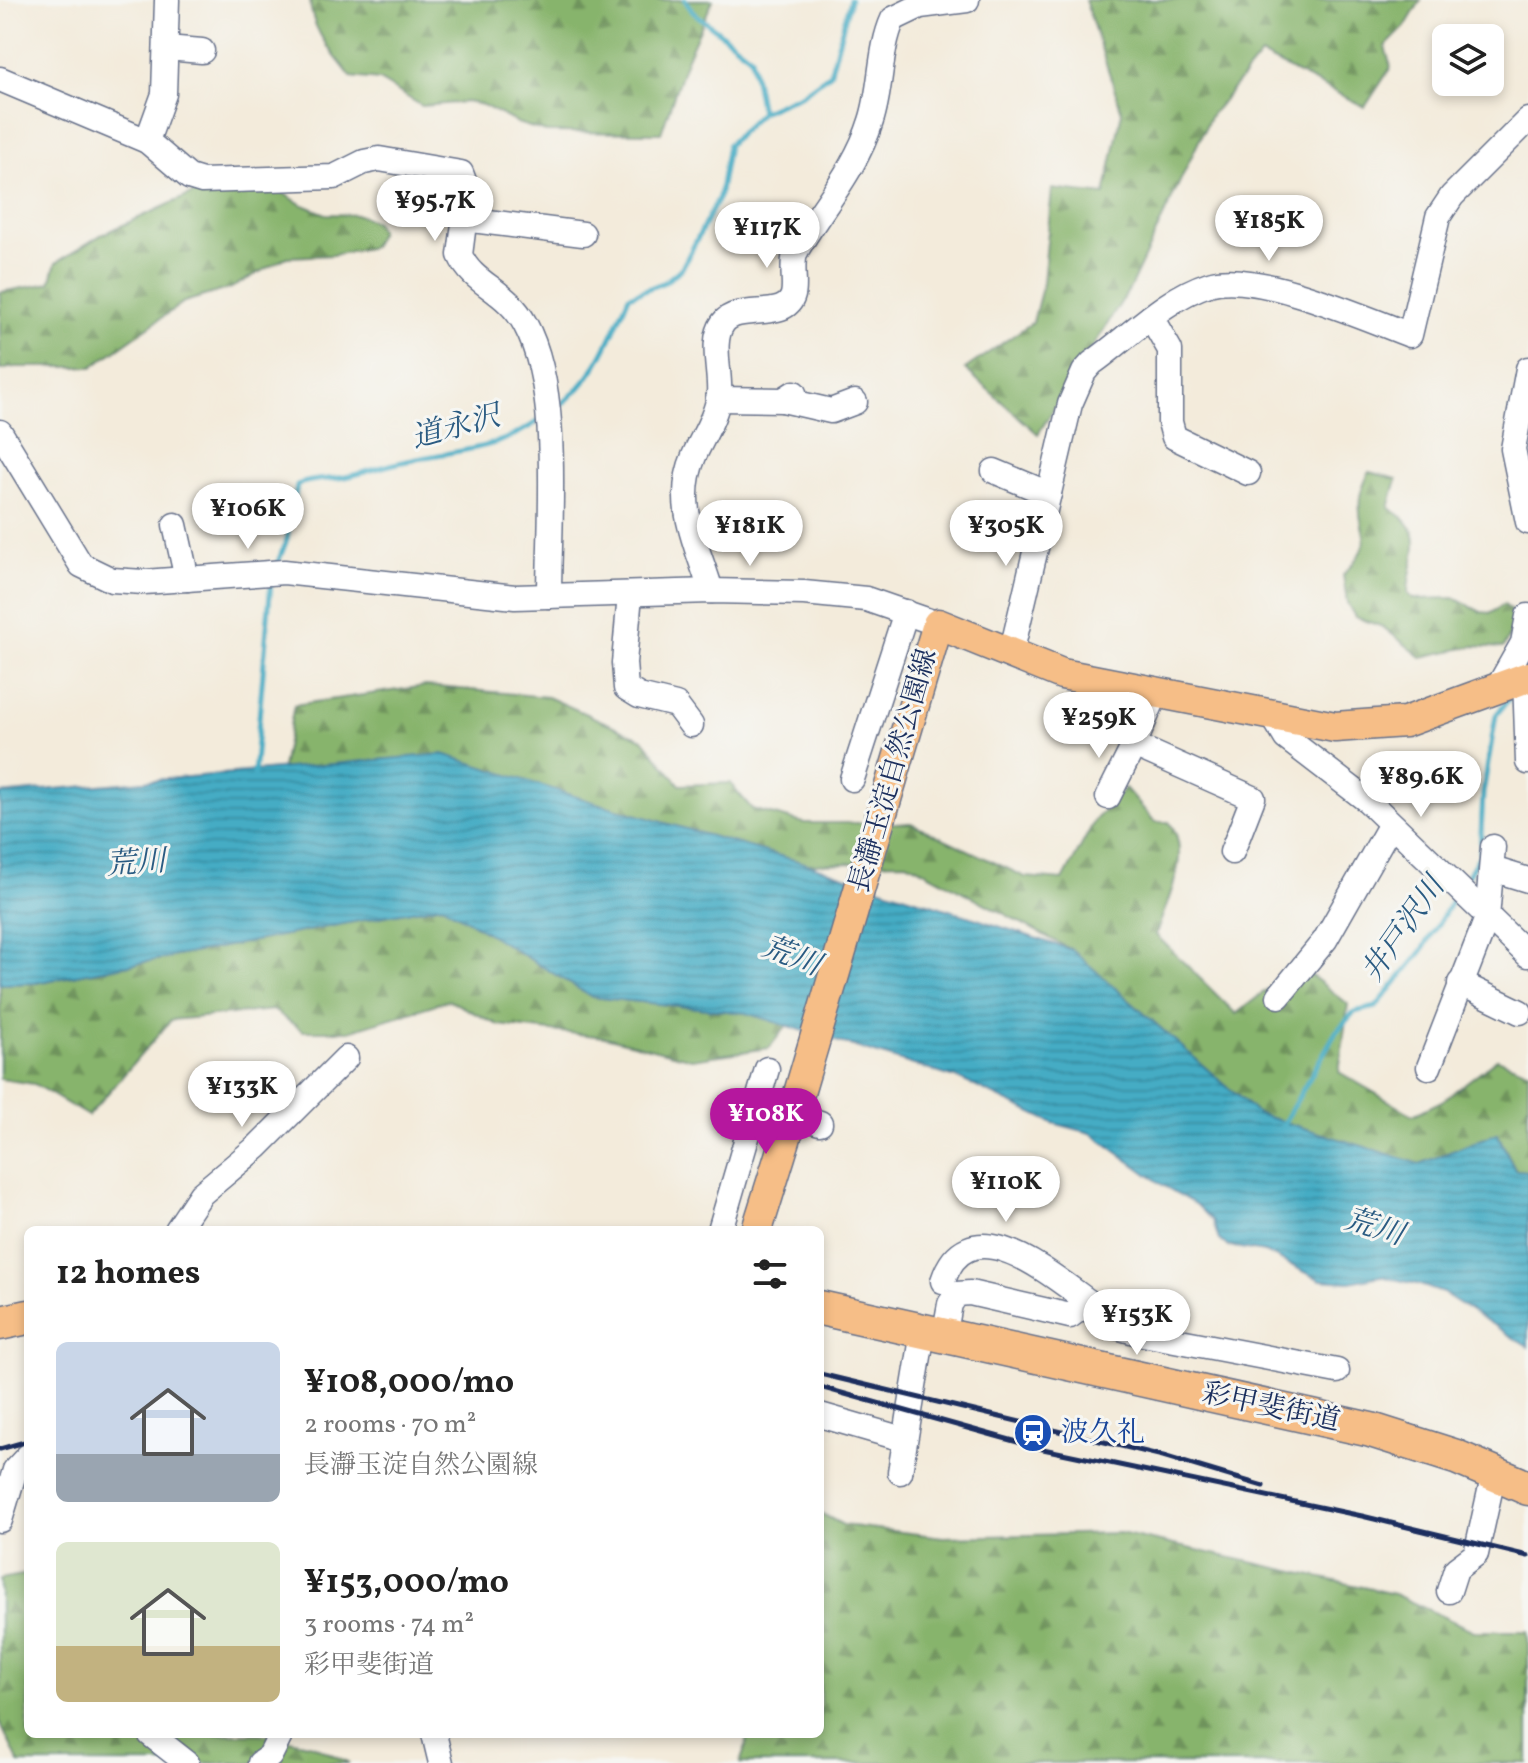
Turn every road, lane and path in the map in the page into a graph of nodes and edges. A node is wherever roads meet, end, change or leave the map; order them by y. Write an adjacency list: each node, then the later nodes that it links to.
1 (167, 0): 3 (street)
2 (955, 1): 12 (street)
3 (166, 48): 4 (street); 7 (street)
4 (202, 51)
5 (0, 79): 7 (street)
6 (1528, 120): 10 (street)
7 (147, 141): 8 (street)
8 (464, 219): 9 (street); 24 (street)
9 (583, 234)
10 (1151, 317): 17 (street); 18 (street)
11 (1528, 369): 19 (street)
12 (718, 399): 13 (street); 22 (street)
13 (855, 402)
14 (0, 432): 15 (street)
15 (10, 457): 21 (street)
16 (994, 471): 18 (street)
17 (1248, 473)
18 (1049, 494): 28 (street)
19 (1528, 522)
20 (175, 525): 21 (street)
21 (187, 579): 24 (street)
22 (711, 591): 23 (street); 25 (street)
23 (630, 594): 24 (street); 32 (street)
24 (549, 596)
25 (906, 612): 27 (street); 35 (street)
26 (1528, 616): 29 (street)
27 (938, 624): 28 (main road, 長瀞玉淀自然公園線); 52 (main road, 長瀞玉淀自然公園線, bridge)
28 (1011, 654): 30 (main road, 長瀞玉淀自然公園線)
29 (1517, 681): 31 (main road, 長瀞玉淀自然公園線); 34 (street)
30 (1156, 693): 31 (main road, 長瀞玉淀自然公園線); 33 (street)
31 (1274, 718): 37 (street)
32 (691, 725)
33 (1134, 745): 36 (street); 38 (street)
34 (1528, 762)
35 (852, 779)
36 (1108, 797)
37 (1391, 824): 40 (street); 43 (street)
38 (1232, 852)
39 (1528, 880): 40 (street)
40 (1487, 918): 41 (street); 42 (street)
41 (1528, 955)
42 (1460, 983): 44 (street); 46 (street)
43 (1279, 996)
44 (1520, 1012)
45 (346, 1058): 50 (street)
46 (1429, 1067)
47 (767, 1069): 48 (street)
48 (757, 1104): 49 (street); 51 (street)
49 (820, 1123)
50 (180, 1226)
51 (721, 1226)
52 (758, 1226)
53 (943, 1281): 54 (street)
54 (1089, 1302): 58 (street); 59 (street)
55 (824, 1309): 58 (highway, 彩甲斐街道)
56 (24, 1318): 57 (highway)
57 (0, 1323)
58 (934, 1335): 61 (street); 64 (highway, 彩甲斐街道)
59 (1337, 1371)
60 (824, 1416): 61 (street)
61 (903, 1439): 63 (street)
62 (24, 1460): 66 (street)
63 (900, 1472)
64 (1494, 1473): 65 (highway, 彩甲斐街道); 67 (street)
65 (1528, 1488)
66 (0, 1520)
67 (1449, 1591)
68 (155, 1738): 71 (street)
69 (279, 1738): 72 (street)
70 (435, 1738): 73 (street)
71 (187, 1763)
72 (260, 1763)
73 (441, 1763)

